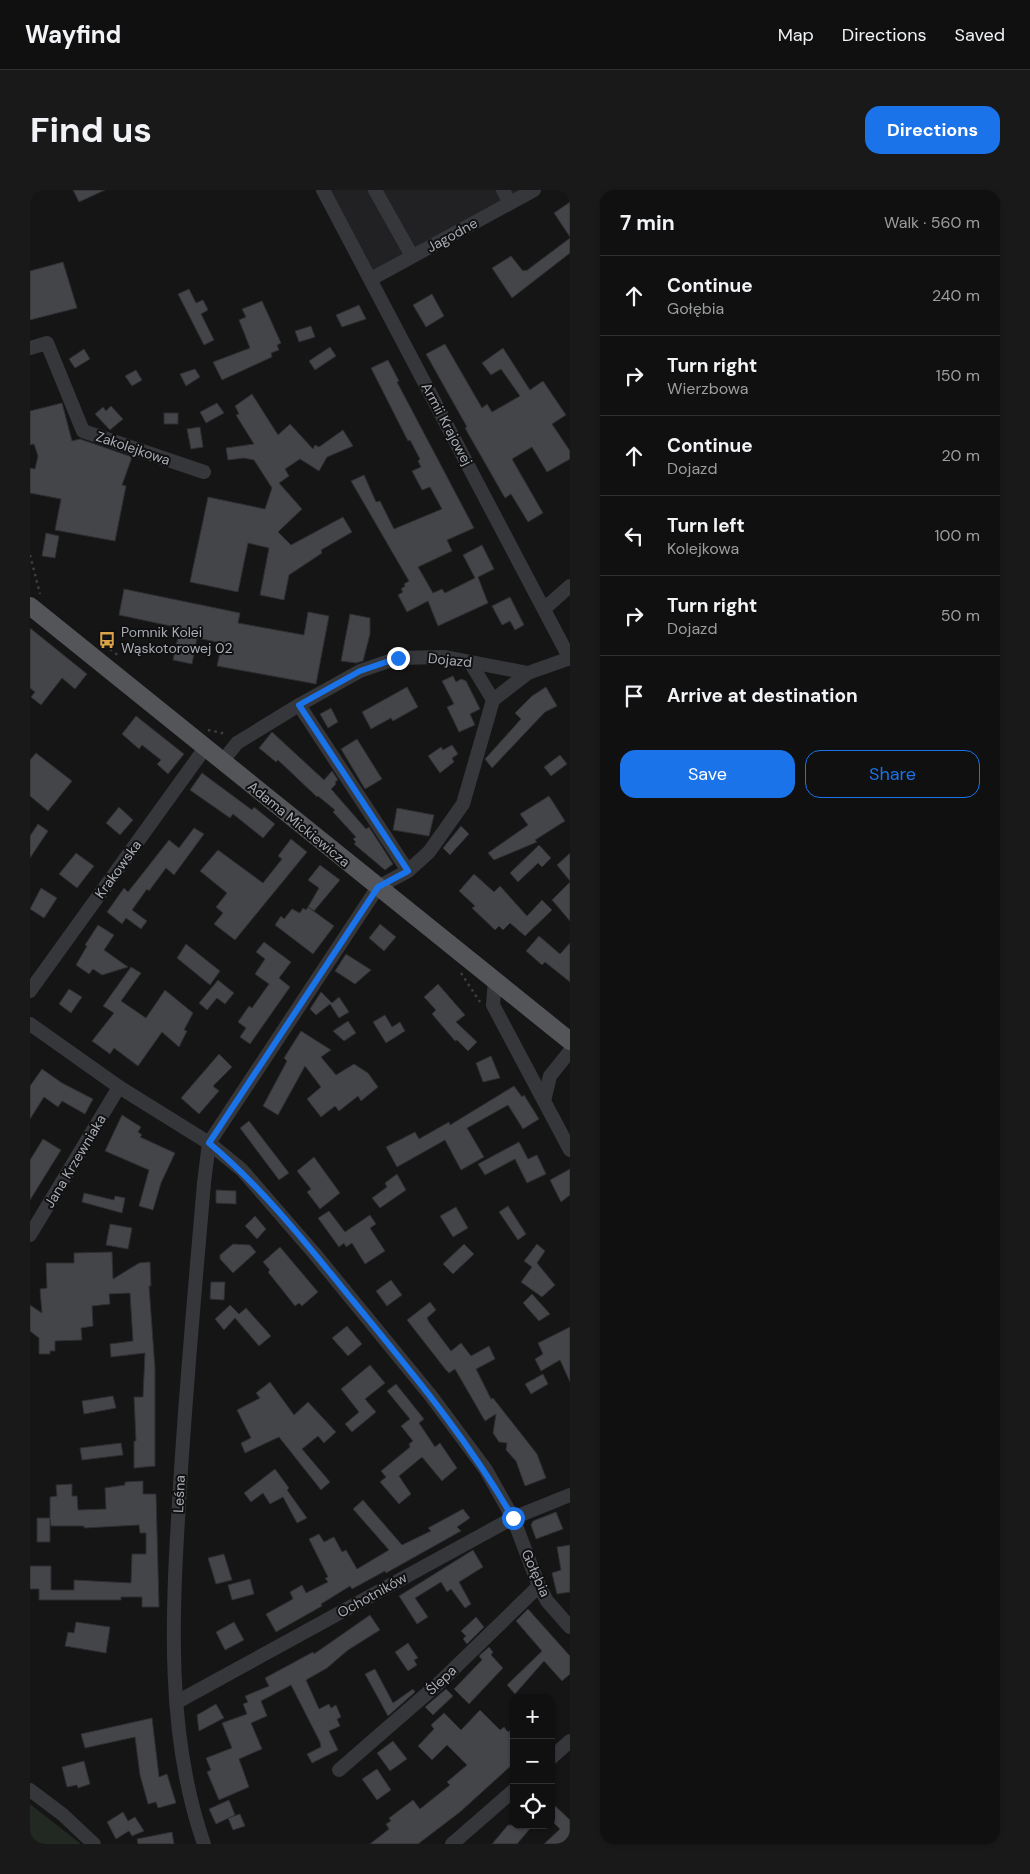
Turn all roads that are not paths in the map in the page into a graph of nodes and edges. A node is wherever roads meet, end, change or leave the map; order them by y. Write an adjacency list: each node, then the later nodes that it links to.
1 (323, 190): 7 (street, Armii Krajowej)
2 (375, 190): 6 (street)
3 (503, 190): 5 (street)
4 (534, 190): 5 (street, Jagodne)
5 (510, 203): 6 (street, Jagodne)
6 (412, 256): 7 (street, Jagodne)
7 (371, 279): 12 (street, Armii Krajowej)
8 (30, 348): 9 (street, Zakolejkowa)
9 (204, 472)
10 (570, 586): 12 (street)
11 (36, 603): 18 (main road, Adama Mickiewicza)
12 (544, 609): 13 (street, Armii Krajowej)
13 (570, 658): 15 (street)
14 (470, 662): 15 (street, Dojazd); 16 (street); 17 (street, Dojazd)
15 (528, 673): 16 (street)
16 (493, 700): 20 (street)
17 (299, 705): 19 (street, Dojazd); 20 (street)
18 (205, 748): 19 (main road, Adama Mickiewicza); 23 (street, Krakowska)
19 (222, 762): 21 (main road, Adama Mickiewicza)
20 (408, 871): 21 (street)
21 (378, 887): 22 (main road, Adama Mickiewicza); 29 (street)
22 (495, 979): 25 (main road, Adama Mickiewicza); 28 (street)
23 (30, 990)
24 (30, 1024): 27 (street)
25 (570, 1041)
26 (570, 1051): 28 (street)
27 (119, 1087): 29 (street, Gołębia); 31 (street, Jana Krzewniaka)
28 (544, 1101): 30 (street)
29 (209, 1143): 33 (street, Gołębia); 36 (street, Leśna)
30 (570, 1150)
31 (30, 1235)
32 (570, 1495): 33 (street, Ochotników)
33 (513, 1518): 34 (street, Gołębia); 36 (street, Ochotników)
34 (539, 1586): 35 (street, Gołębia); 39 (street, Ślepa)
35 (570, 1627)
36 (176, 1702): 43 (street, Leśna)
37 (570, 1741): 38 (street)
38 (555, 1754)
39 (339, 1770)
40 (30, 1790): 42 (street)
41 (510, 1793): 44 (street)
42 (94, 1844)
43 (204, 1844)
44 (452, 1844)

